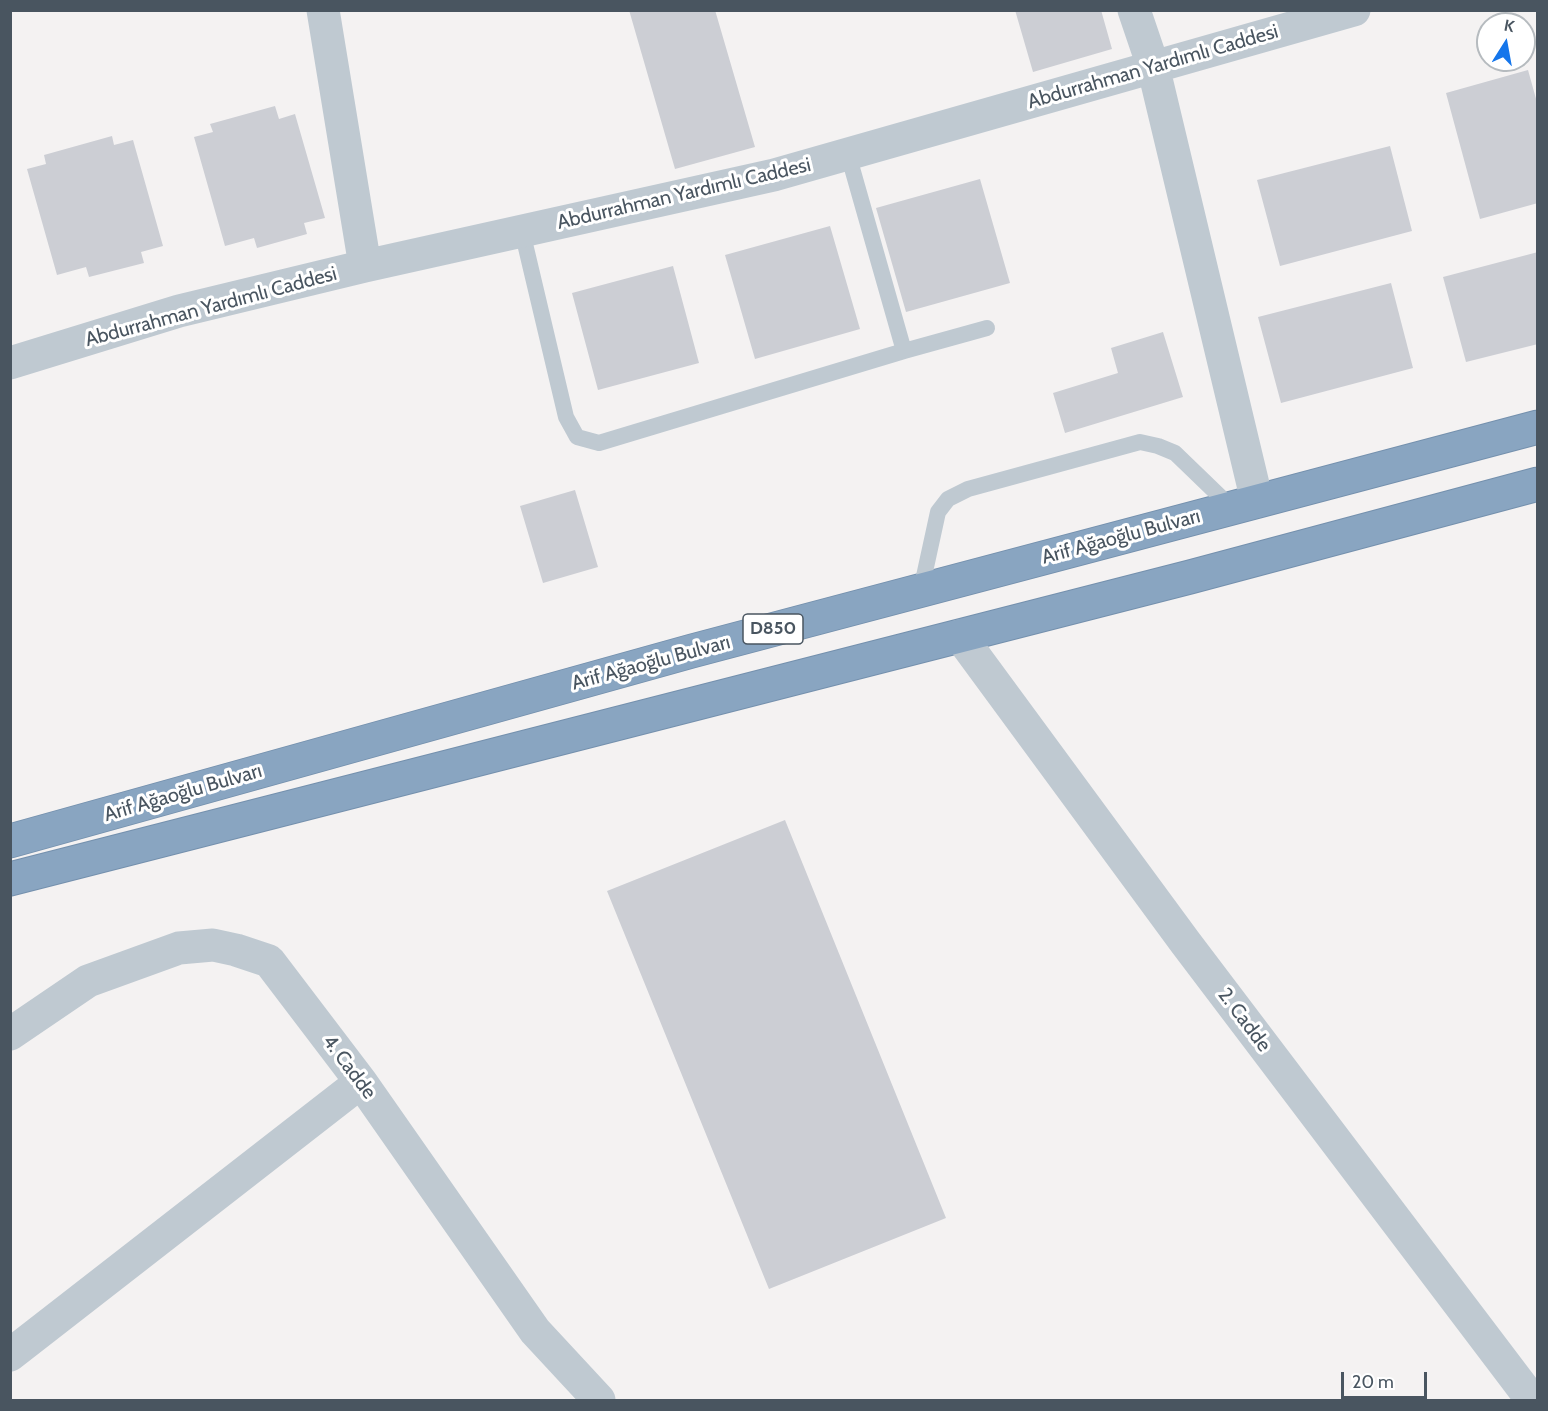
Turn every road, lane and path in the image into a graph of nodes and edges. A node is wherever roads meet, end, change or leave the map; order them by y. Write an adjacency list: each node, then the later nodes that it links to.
1 (323, 10): 7 (street)
2 (1134, 10): 4 (street)
3 (1353, 10): 4 (street, Abdurrahman Yardımlı Caddesi)
4 (1153, 66): 5 (street, Abdurrahman Yardımlı Caddesi); 13 (street)
5 (848, 154): 6 (street, Abdurrahman Yardımlı Caddesi); 9 (lane)
6 (522, 231): 7 (street, Abdurrahman Yardımlı Caddesi); 9 (lane)
7 (365, 266): 10 (street, Abdurrahman Yardımlı Caddesi)
8 (987, 328): 9 (lane)
9 (904, 351)
10 (10, 363)
11 (1538, 427): 13 (highway, Arif Ağaoğlu Bulvarı / D850)
12 (1538, 484): 15 (highway, Arif Ağaoğlu Bulvarı)
13 (1244, 504): 14 (highway, Arif Ağaoğlu Bulvarı / D850); 14 (lane)
14 (921, 590): 16 (highway, Arif Ağaoğlu Bulvarı / D850)
15 (960, 636): 17 (highway, Arif Ağaoğlu Bulvarı); 22 (street, 2. Cadde)
16 (10, 841)
17 (10, 879)
18 (10, 1034): 19 (street, 4. Cadde)
19 (361, 1082): 20 (street); 21 (street, 4. Cadde)
20 (10, 1355)
21 (599, 1401)
22 (1532, 1401)

